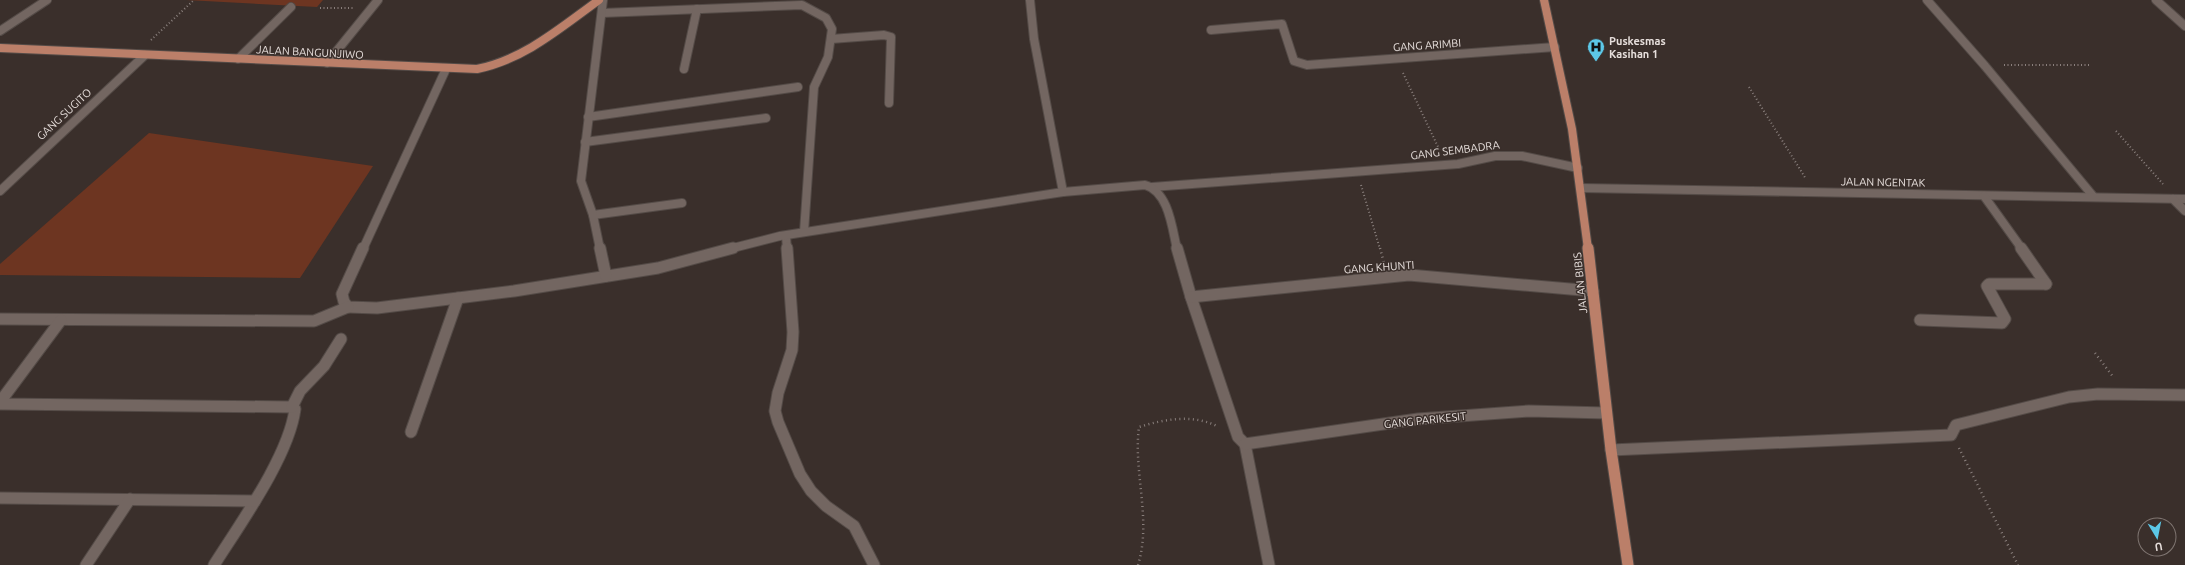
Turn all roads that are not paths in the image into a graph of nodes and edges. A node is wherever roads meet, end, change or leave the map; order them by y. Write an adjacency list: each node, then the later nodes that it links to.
1 (47, 0): 14 (street)
2 (378, 0): 20 (street)
3 (599, 0): 21 (main road, JALAN BANGUNJIWO)
4 (603, 0): 11 (street)
5 (1030, 0): 32 (street)
6 (1544, 0): 16 (main road, JALAN BIBIS)
7 (1927, 0): 34 (street)
8 (2156, 0): 12 (street)
9 (291, 8): 19 (street)
10 (696, 10): 11 (street); 15 (street); 22 (street)
11 (602, 13): 25 (street)
12 (2185, 26)
13 (1211, 30): 16 (street, GANG ARIMBI)
14 (0, 31)
15 (831, 39): 24 (street); 39 (street)
16 (1555, 47): 28 (main road, JALAN BIBIS)
17 (0, 48): 18 (main road, JALAN BANGUNJIWO)
18 (141, 55): 19 (main road, JALAN BANGUNJIWO); 31 (street, GANG SUGITO)
19 (238, 59): 20 (main road, JALAN BANGUNJIWO)
20 (326, 63): 21 (main road, JALAN BANGUNJIWO)
21 (446, 69): 45 (street)
22 (684, 69)
23 (798, 87): 25 (street)
24 (889, 103)
25 (588, 118): 27 (street)
26 (766, 118): 27 (street)
27 (585, 142): 38 (street)
28 (1578, 168): 29 (street, GANG SEMBADRA); 30 (main road, JALAN BIBIS)
29 (1152, 187): 32 (street, GANG SEMBADRA); 43 (street)
30 (1581, 188): 33 (street, JALAN NGENTAK); 42 (main road, JALAN BIBIS)
31 (0, 191)
32 (1063, 192): 39 (street, GANG SEMBADRA)
33 (1984, 196): 34 (street, JALAN NGENTAK); 48 (street)
34 (2093, 196): 35 (street, JALAN NGENTAK)
35 (2178, 199): 37 (street)
36 (682, 203): 38 (street)
37 (2185, 211)
38 (593, 215): 41 (street)
39 (804, 232): 40 (street, GANG SEMBADRA)
40 (786, 236): 41 (street, GANG SEMBADRA); 62 (street)
41 (606, 276): 44 (street, GANG SEMBADRA)
42 (1593, 291): 43 (street, GANG KHUNTI); 53 (main road, JALAN BIBIS)
43 (1191, 297): 55 (street)
44 (458, 298): 45 (street, GANG SEMBADRA); 54 (street)
45 (348, 307): 47 (street)
46 (0, 319): 47 (street)
47 (61, 320): 51 (street)
48 (1920, 320)
49 (341, 339): 52 (street)
50 (2183, 397): 56 (street)
51 (0, 405): 52 (street)
52 (292, 407): 59 (street)
53 (1606, 412): 55 (street, GANG PARIKESIT); 56 (main road, JALAN BIBIS)
54 (411, 432)
55 (1241, 440): 63 (street)
56 (1611, 450): 64 (main road, JALAN BIBIS)
57 (0, 498): 58 (street)
58 (130, 500): 59 (street); 60 (street)
59 (255, 501): 61 (street)
60 (86, 565)
61 (214, 565)
62 (874, 565)
63 (1268, 565)
64 (1628, 565)

